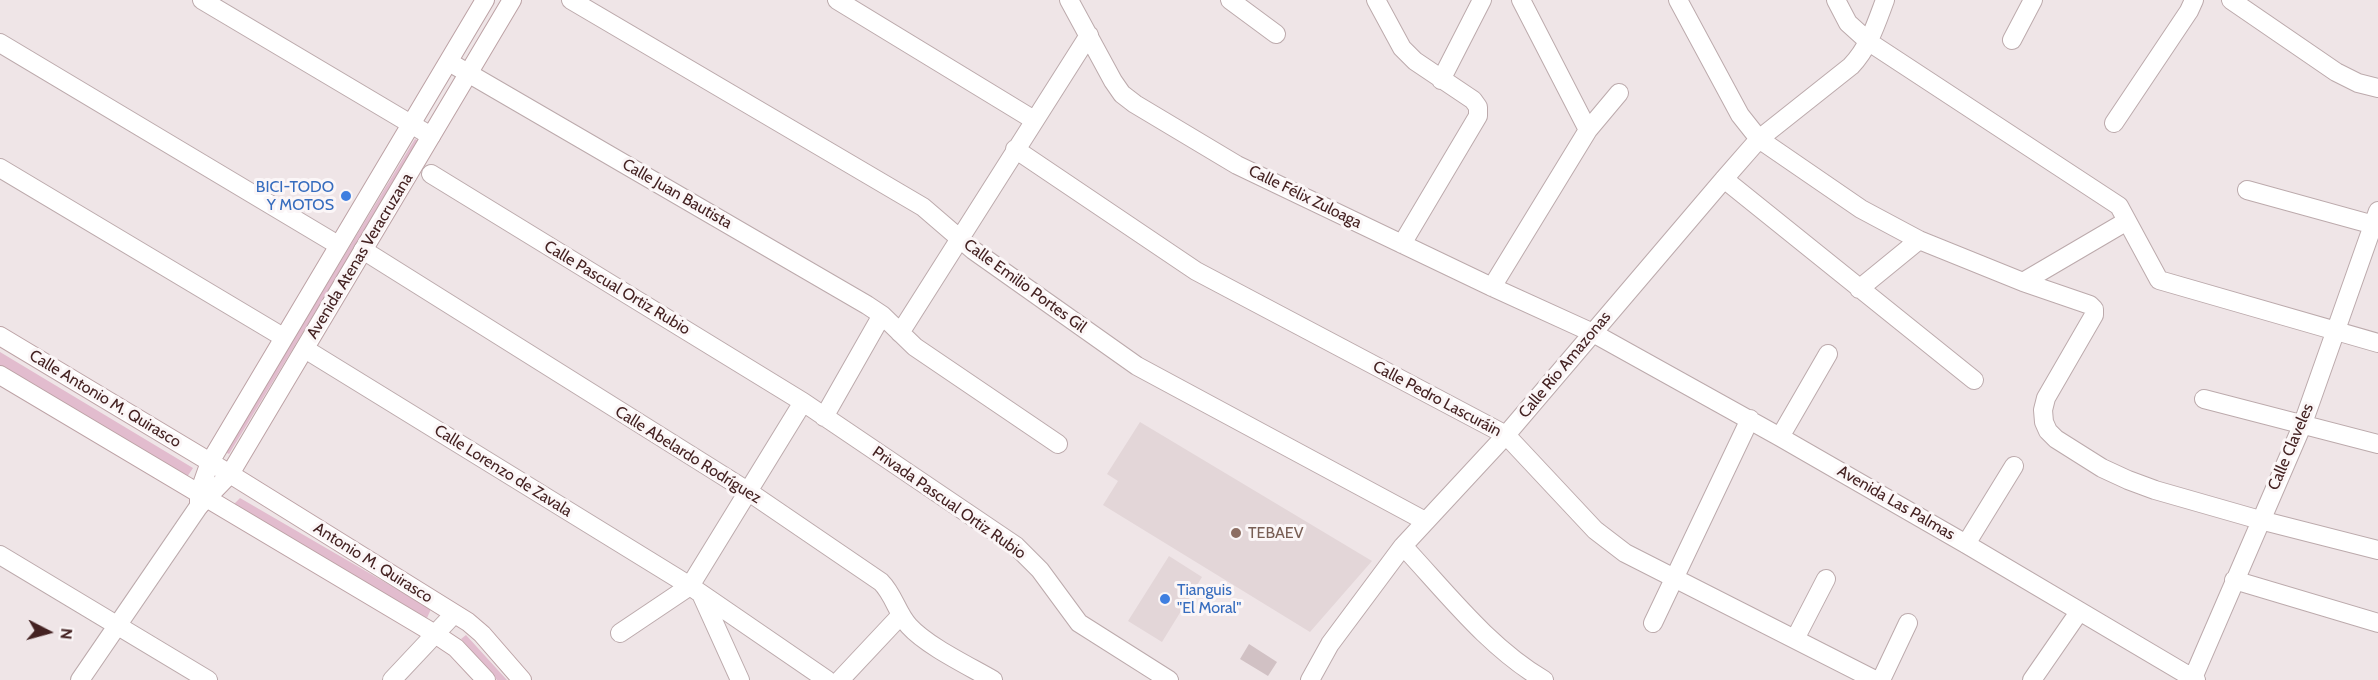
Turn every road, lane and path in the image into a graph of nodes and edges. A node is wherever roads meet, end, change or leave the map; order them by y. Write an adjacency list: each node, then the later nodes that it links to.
1 (202, 0): 29 (street)
2 (485, 0): 22 (street, Avenida Atenas Veracruzana)
3 (512, 0): 23 (street, Avenida Atenas Veracruzana)
4 (571, 0): 40 (street, Calle Emilio Portes Gil)
5 (837, 0): 27 (street)
6 (1068, 0): 18 (street, Calle Félix Zuloaga)
7 (1230, 0): 17 (street)
8 (1376, 0): 24 (street)
9 (1482, 0): 24 (street)
10 (1521, 0): 30 (street)
11 (1678, 0): 32 (street)
12 (1836, 0): 20 (street)
13 (1885, 0): 20 (street, Calle Río Amazonas)
14 (2034, 0): 19 (street)
15 (2194, 0): 28 (street)
16 (2231, 0): 25 (street)
17 (1276, 34)
18 (1089, 35): 27 (street); 42 (street, Calle Félix Zuloaga)
19 (2012, 40)
20 (1869, 42): 32 (street, Calle Río Amazonas); 39 (street)
21 (0, 43): 43 (street)
22 (449, 62): 23 (street, Calle Juan Bautista); 29 (street, Avenida Atenas Veracruzana)
23 (468, 74): 31 (street, Avenida Atenas Veracruzana); 48 (street, Calle Juan Bautista)
24 (1441, 80): 42 (street)
25 (2378, 88)
26 (1619, 93): 30 (street)
27 (1034, 120): 33 (street)
28 (2114, 123)
29 (411, 125): 31 (street); 43 (street, Avenida Atenas Veracruzana)
30 (1588, 130): 46 (street)
31 (431, 136): 44 (street, Avenida Atenas Veracruzana)
32 (1759, 139): 36 (street, Calle Río Amazonas); 41 (street)
33 (1015, 149): 40 (street); 64 (street, Calle Pedro Lascuráin)
34 (0, 168): 53 (street)
35 (431, 174): 60 (street, Calle Pascual Ortiz Rubio)
36 (1724, 179): 47 (street); 51 (street, Calle Río Amazonas)
37 (2247, 190): 38 (street)
38 (2376, 220): 49 (street, Calle Claveles)
39 (2127, 221): 45 (street); 49 (street)
40 (959, 237): 50 (street); 74 (street, Calle Emilio Portes Gil)
41 (1918, 240): 45 (street); 47 (street)
42 (1402, 244): 46 (street, Calle Félix Zuloaga)
43 (338, 245): 53 (street, Avenida Atenas Veracruzana)
44 (363, 250): 55 (street, Avenida Atenas Veracruzana); 71 (street, Calle Abelardo Rodríguez)
45 (2023, 282): 73 (street)
46 (1492, 287): 51 (street, Calle Félix Zuloaga)
47 (1859, 289): 58 (street)
48 (882, 315): 50 (street, Calle Juan Bautista); 61 (street)
49 (2335, 331): 54 (street); 63 (street, Calle Claveles)
50 (900, 333): 66 (street, Calle Juan Bautista)
51 (1593, 333): 62 (street, Avenida Las Palmas); 64 (street, Calle Río Amazonas)
52 (0, 336): 68 (street, Calle Antonio M. Quirasco)
53 (283, 337): 68 (street, Avenida Atenas Veracruzana)
54 (2378, 343)
55 (305, 349): 70 (street, Avenida Atenas Veracruzana); 82 (street, Calle Lorenzo de Zavala)
56 (1828, 354): 65 (street)
57 (0, 375): 72 (street, Calle Antonio M. Quirasco)
58 (1974, 380)
59 (2204, 399): 63 (street)
60 (803, 402): 61 (street, Privada Pascual Ortiz Rubio); 71 (street)
61 (824, 417): 104 (street, Privada Pascual Ortiz Rubio)
62 (1750, 419): 65 (street, Avenida Las Palmas); 79 (street)
63 (2302, 426): 67 (street); 73 (street, Calle Claveles)
64 (1506, 435): 74 (street, Calle Río Amazonas); 79 (street, Calle Pedro Lascuráin)
65 (1780, 437): 75 (street, Avenida Las Palmas)
66 (1058, 444)
67 (2378, 444)
68 (210, 462): 70 (street, Antonio M. Quirasco); 72 (street, Avenida Atenas Veracruzana)
69 (2014, 466): 75 (street)
70 (230, 474): 72 (street, Avenida Atenas Veracruzana); 84 (street, Antonio M. Quirasco)
71 (749, 492): 82 (street); 85 (street, Calle Abelardo Rodríguez)
72 (202, 499): 89 (street, Avenida Atenas Veracruzana); 91 (street, Antonio M. Quirasco)
73 (2260, 520): 77 (street); 81 (street, Calle Claveles)
74 (1425, 521): 76 (street, Calle Río Amazonas)
75 (1966, 544): 83 (street, Avenida Las Palmas)
76 (1403, 546): 105 (street, Calle Río Amazonas); 106 (street)
77 (2378, 550)
78 (0, 555): 89 (street)
79 (1675, 577): 86 (street); 92 (street, Calle Pedro Lascuráin)
80 (1826, 579): 92 (street)
81 (2234, 580): 88 (street); 94 (street, Calle Claveles)
82 (696, 590): 90 (street); 100 (street); 101 (street, Calle Lorenzo de Zavala)
83 (2079, 612): 94 (street, Avenida Las Palmas); 107 (street)
84 (454, 614): 91 (street); 99 (street, Antonio M. Quirasco)
85 (902, 615): 102 (street); 103 (street, Calle Abelardo Rodríguez)
86 (1653, 623)
87 (1908, 623): 93 (street)
88 (2378, 623)
89 (117, 626): 95 (street, Avenida Atenas Veracruzana); 96 (street)
90 (620, 633)
91 (435, 634): 97 (street); 98 (street, Antonio M. Quirasco)
92 (1795, 639): 93 (street, Calle Pedro Lascuráin)
93 (1871, 679)
94 (2194, 679)
95 (80, 680)
96 (208, 680)
97 (392, 680)
98 (486, 680)
99 (522, 680)
100 (740, 680)
101 (827, 680)
102 (840, 680)
103 (993, 680)
104 (1169, 680)
105 (1310, 680)
106 (1544, 680)
107 (2032, 680)

